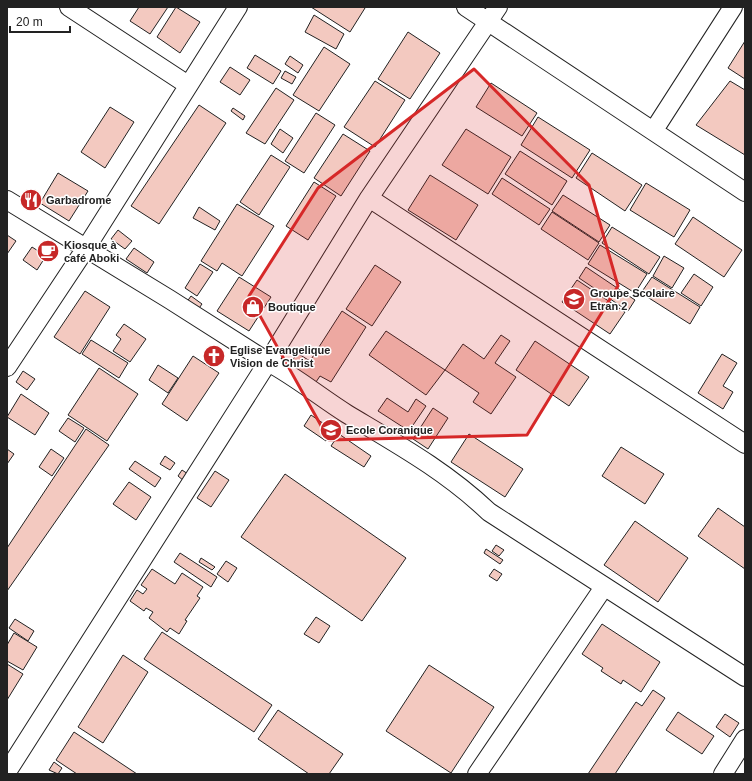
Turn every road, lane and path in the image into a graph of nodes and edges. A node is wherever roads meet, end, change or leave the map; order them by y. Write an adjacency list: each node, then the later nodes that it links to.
1 (69, 7): 7 (street)
2 (238, 7): 7 (street)
3 (466, 7): 6 (street)
4 (498, 7): 6 (street)
5 (733, 7): 8 (street)
6 (488, 22): 8 (street); 10 (street)
7 (188, 85): 12 (street)
8 (654, 130): 9 (street)
9 (745, 192)
10 (369, 198): 13 (street); 15 (street)
11 (7, 200): 12 (street)
12 (86, 248): 13 (street); 14 (street)
13 (268, 362): 16 (street); 19 (street)
14 (7, 367)
15 (745, 444)
16 (604, 587): 17 (street); 20 (street)
17 (745, 677)
18 (745, 739): 21 (street)
19 (7, 772)
20 (477, 774)
21 (723, 774)

